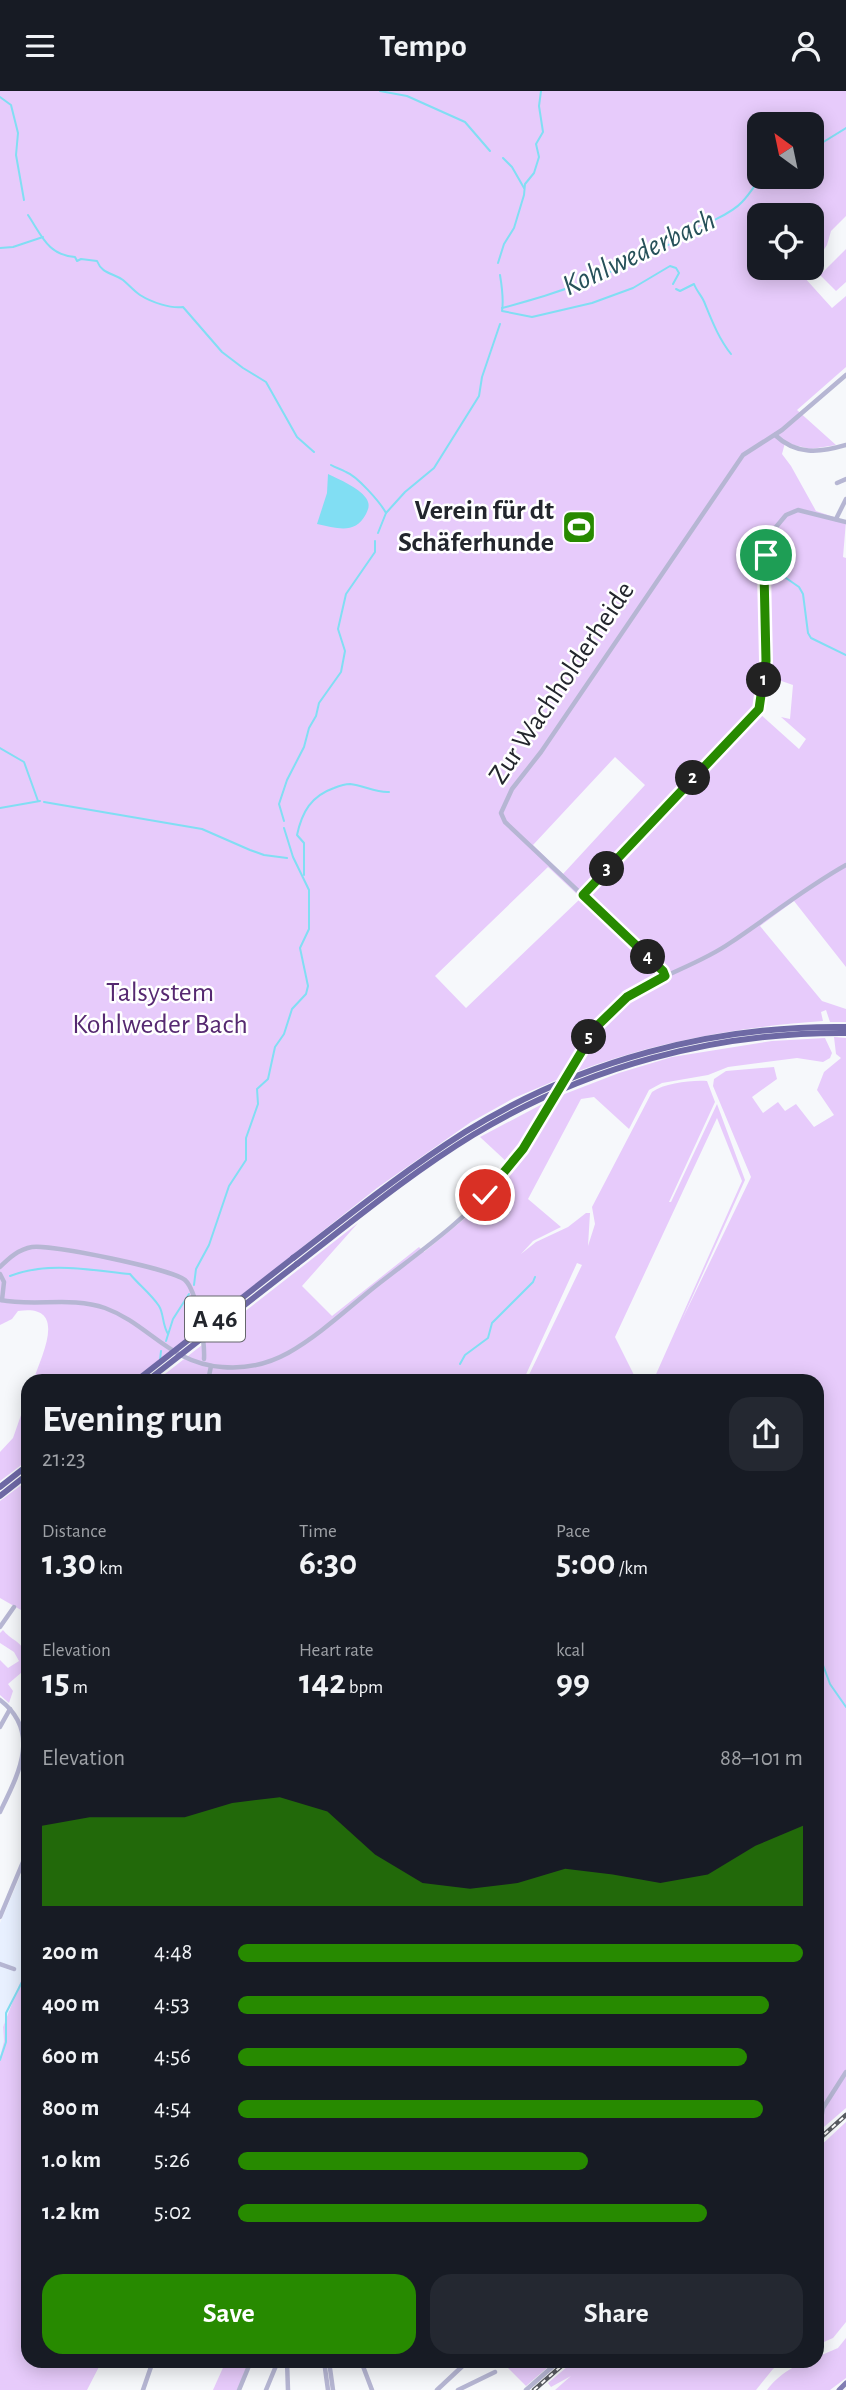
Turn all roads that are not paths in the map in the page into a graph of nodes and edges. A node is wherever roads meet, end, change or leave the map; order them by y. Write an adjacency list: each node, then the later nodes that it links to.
1 (846, 375): 2 (street)
2 (775, 435): 3 (street); 10 (street, Zur Wachholderheide)
3 (846, 446)
4 (846, 479): 5 (street)
5 (837, 483)
6 (846, 499): 7 (street)
7 (836, 519): 8 (street); 10 (street)
8 (846, 522)
9 (846, 865): 11 (street)
10 (583, 895): 11 (street, Zur Wachholderheide)
11 (665, 976): 19 (street, bridge)
12 (846, 1027): 14 (highway, A 46)
13 (846, 1033): 14 (highway, A 46)
14 (295, 1261): 20 (highway, A 46, bridge); 21 (highway, A 46, bridge)
15 (0, 1267): 18 (street)
16 (0, 1273): 17 (street)
17 (1, 1300): 19 (street)
18 (204, 1359)
19 (211, 1366): 22 (street)
20 (145, 1374)
21 (157, 1374)
22 (209, 1374)
23 (21, 1470): 25 (highway)
24 (21, 1480): 26 (highway)
25 (0, 1487)
26 (0, 1496)
27 (14, 1607): 28 (street)
28 (0, 1627)
29 (0, 1700): 30 (street)
30 (10, 1709): 31 (street); 32 (street)
31 (0, 1727)
32 (21, 1729)
33 (21, 1759): 34 (street)
34 (0, 1812)
35 (21, 1867): 36 (street)
36 (0, 1917)
37 (0, 1964): 38 (street)
38 (14, 1969)
39 (846, 2072): 40 (street)
40 (824, 2106)
41 (151, 2368): 51 (street)
42 (248, 2368): 52 (street)
43 (275, 2368): 53 (street)
44 (287, 2368): 54 (street)
45 (328, 2368): 55 (street)
46 (364, 2368): 56 (street)
47 (461, 2368): 57 (street)
48 (551, 2368): 59 (street)
49 (495, 2371): 58 (street)
50 (846, 2383): 60 (main road)
51 (143, 2390)
52 (239, 2390)
53 (266, 2390)
54 (288, 2390)
55 (331, 2390)
56 (372, 2390)
57 (437, 2390)
58 (458, 2390)
59 (526, 2390)
60 (839, 2390)

